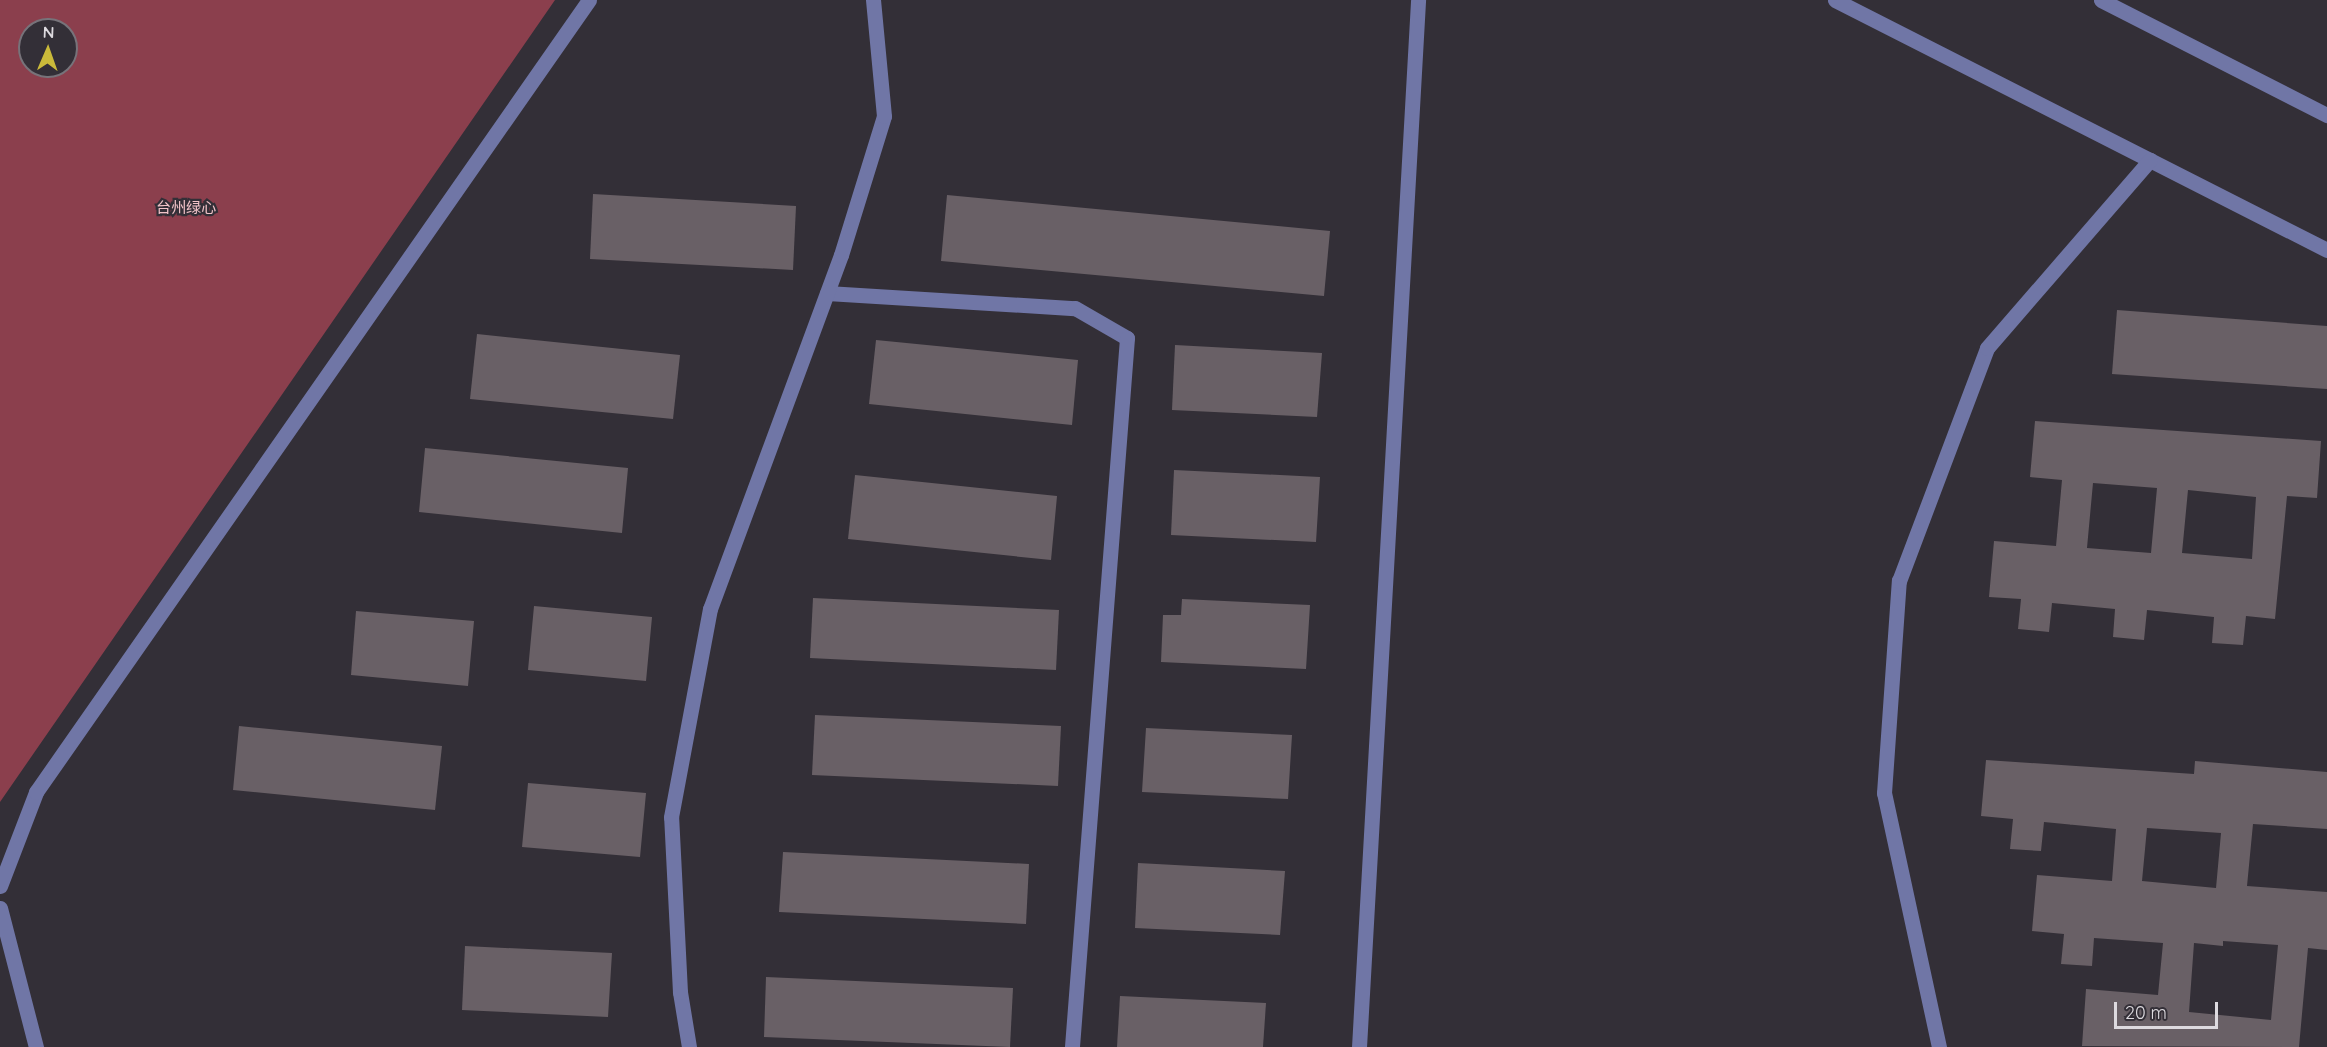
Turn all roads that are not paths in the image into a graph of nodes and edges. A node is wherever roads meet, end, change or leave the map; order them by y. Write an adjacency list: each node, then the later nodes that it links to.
1 (589, 0): 10 (street)
2 (873, 0): 9 (street)
3 (1418, 0): 15 (street)
4 (1835, 0): 7 (street)
5 (2101, 0): 6 (street)
6 (2327, 115)
7 (2150, 160): 8 (street); 16 (street)
8 (2327, 250)
9 (827, 293): 13 (street); 14 (street)
10 (0, 885)
11 (0, 908): 12 (street)
12 (36, 1047)
13 (689, 1047)
14 (1072, 1047)
15 (1359, 1047)
16 (1939, 1047)

